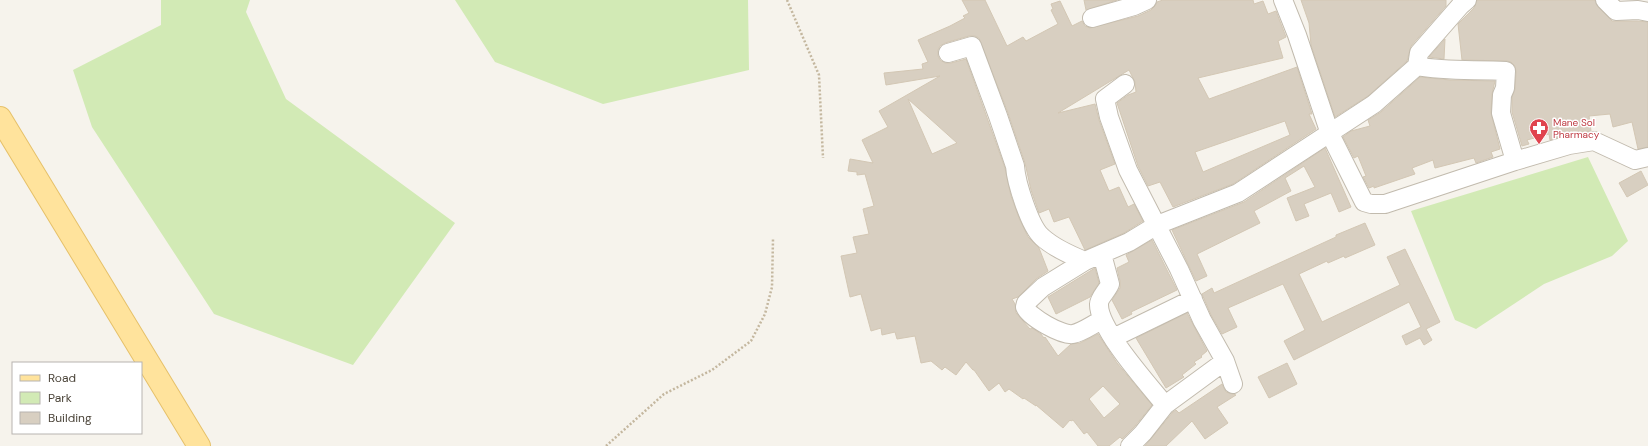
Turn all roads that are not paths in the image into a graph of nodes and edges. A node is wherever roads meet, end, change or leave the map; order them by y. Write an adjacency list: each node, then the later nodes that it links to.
1 (1147, 0): 6 (street)
2 (1283, 0): 11 (street)
3 (1467, 0): 8 (street)
4 (1605, 0): 5 (street)
5 (1648, 12)
6 (1092, 18)
7 (948, 53): 16 (street)
8 (1416, 66): 11 (street); 13 (street)
9 (1125, 84): 14 (street)
10 (0, 118): 23 (main road)
11 (1330, 134): 13 (street); 14 (street)
12 (1648, 157): 13 (street)
13 (1515, 161)
14 (1157, 225): 15 (street); 17 (street)
15 (1102, 254): 16 (street); 18 (street)
16 (1085, 261): 18 (street)
17 (1193, 299): 19 (street); 20 (street)
18 (1102, 320): 19 (street)
19 (1113, 338): 22 (street)
20 (1225, 361): 21 (street); 22 (street)
21 (1233, 384)
22 (1165, 405): 24 (street)
23 (199, 446)
24 (1130, 446)

